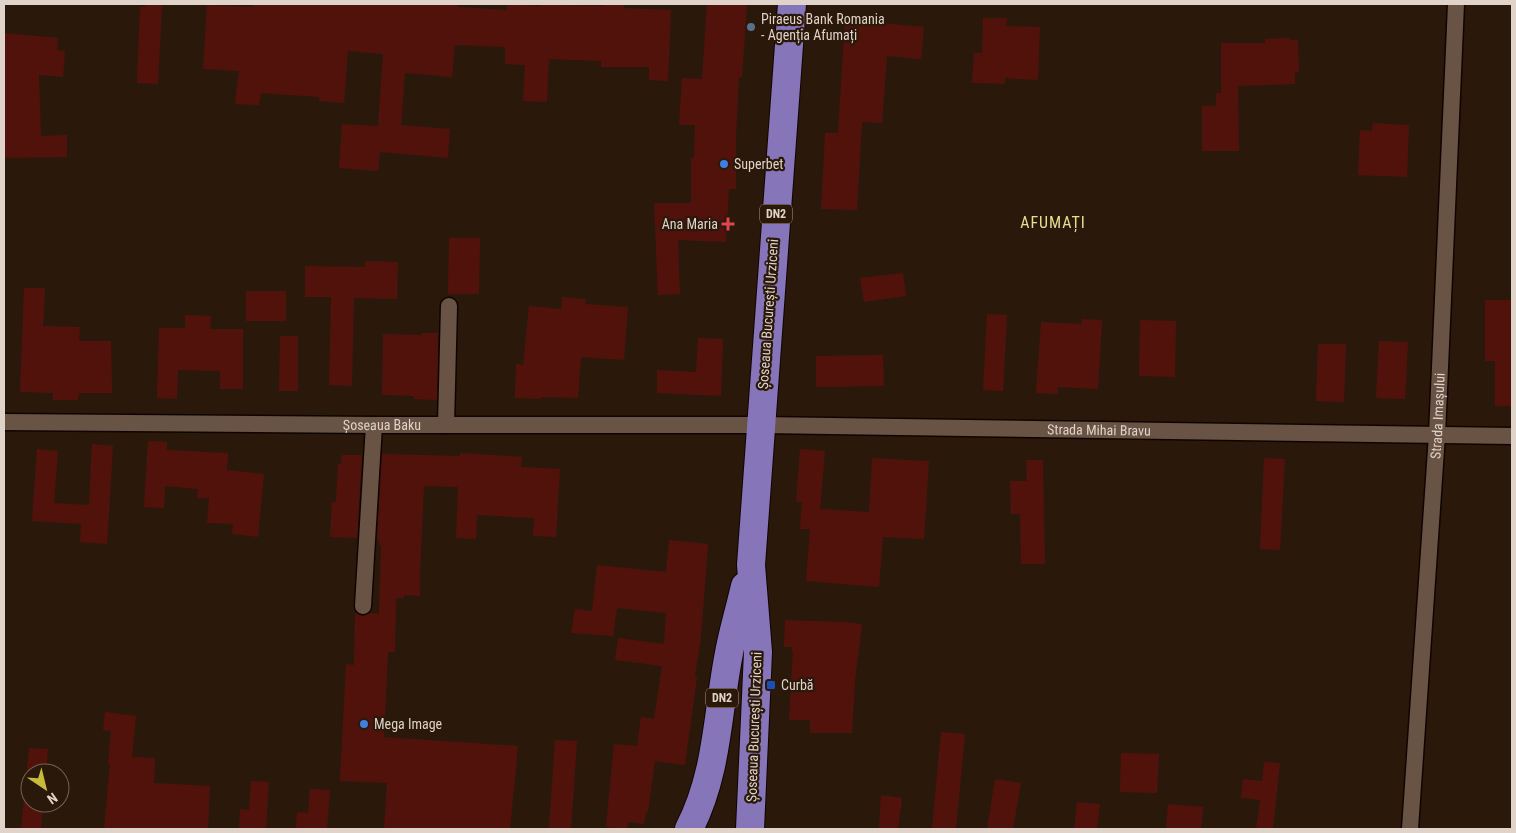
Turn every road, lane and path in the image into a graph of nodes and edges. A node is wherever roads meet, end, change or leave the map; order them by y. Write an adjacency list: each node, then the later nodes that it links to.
1 (792, 4): 7 (highway, Șoseaua București Urziceni / DN2)
2 (1456, 4): 8 (street, Strada Imașului)
3 (449, 306): 6 (street)
4 (4, 422): 5 (street, Șoseaua Baku)
5 (374, 425): 6 (street, Șoseaua Baku); 11 (street)
6 (446, 425): 7 (street, Șoseaua Baku)
7 (760, 425): 8 (street, Strada Mihai Bravu); 10 (highway, Șoseaua București Urziceni / DN2)
8 (1437, 435): 9 (street, Strada Mihai Bravu); 14 (street, Strada Imașului)
9 (1512, 436)
10 (751, 565): 12 (highway, Șoseaua București Urziceni / DN2); 13 (highway, Șoseaua București Urziceni / DN2)
11 (363, 606)
12 (689, 829)
13 (750, 829)
14 (1410, 829)

